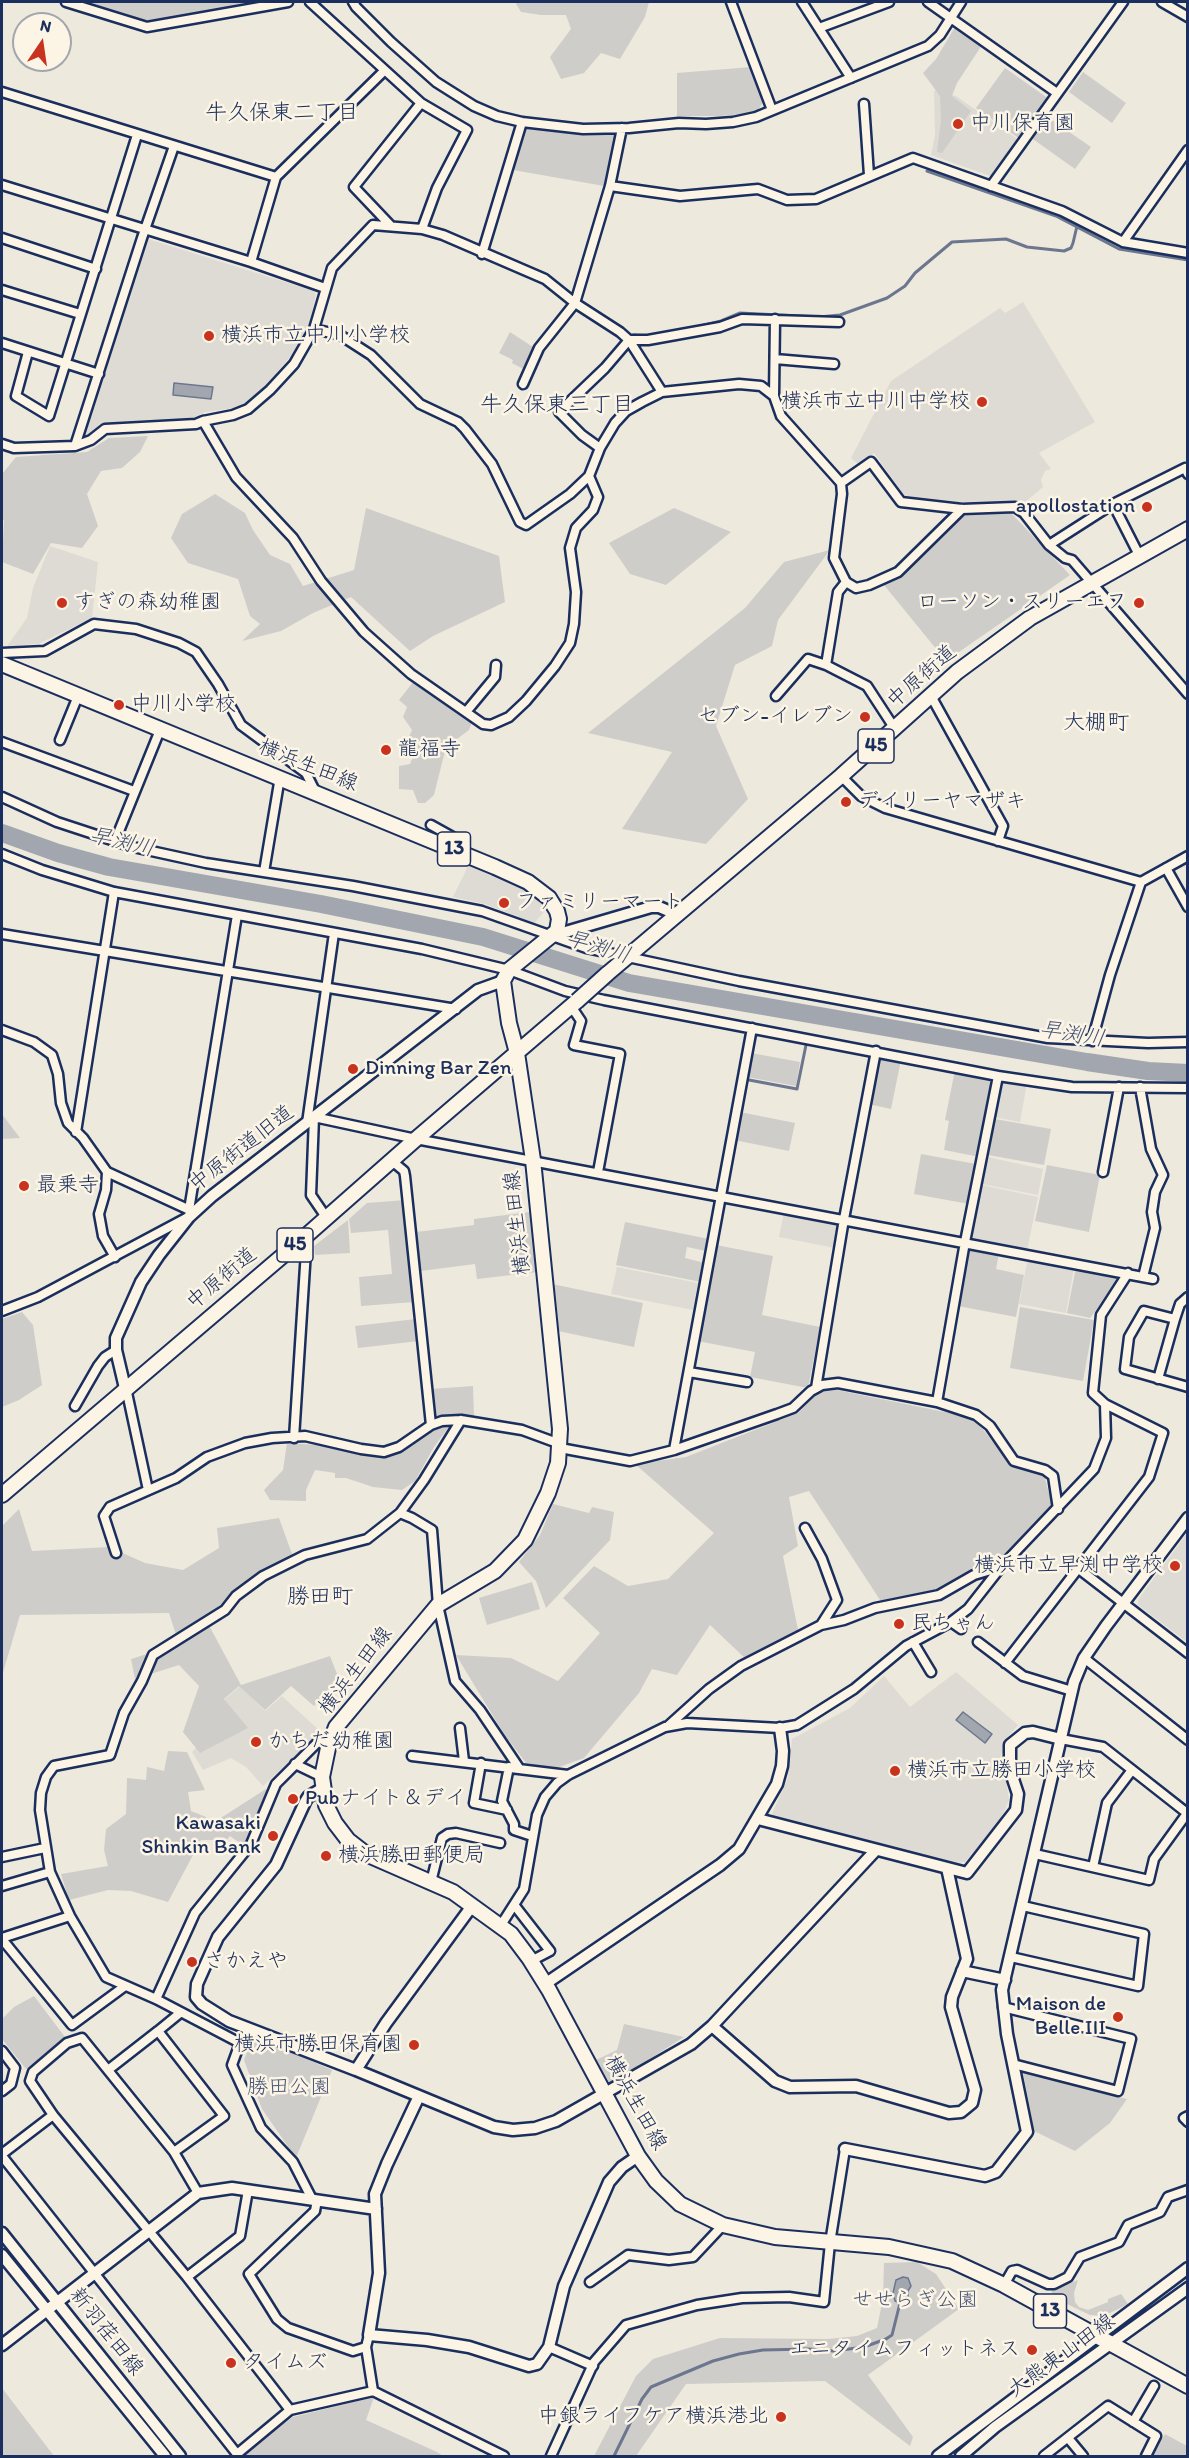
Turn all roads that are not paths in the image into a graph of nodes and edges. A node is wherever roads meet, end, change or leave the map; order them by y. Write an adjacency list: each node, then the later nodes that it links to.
1 (66, 2): 2 (street)
2 (288, 2)
3 (310, 2): 15 (street)
4 (352, 2): 22 (street)
5 (731, 2): 21 (street)
6 (802, 2): 14 (street)
7 (928, 2): 12 (street)
8 (962, 2): 12 (street)
9 (1123, 2): 18 (street)
10 (1162, 2): 13 (street)
11 (882, 3): 14 (street)
12 (952, 17): 16 (street); 18 (street)
13 (1188, 17)
14 (819, 28): 16 (street)
15 (384, 70): 19 (street); 28 (street)
16 (851, 78): 21 (street)
17 (2, 92): 24 (street)
18 (1057, 93): 31 (street)
19 (421, 103): 33 (street); 35 (street)
20 (864, 104): 27 (street)
21 (772, 111): 23 (street)
22 (522, 122): 23 (street); 39 (street)
23 (622, 128): 30 (street)
24 (137, 135): 25 (street); 32 (street)
25 (174, 146): 28 (street); 34 (street)
26 (1188, 150): 37 (street)
27 (868, 175): 30 (street); 31 (street)
28 (276, 177): 40 (street)
29 (2, 185): 32 (street)
30 (610, 186): 44 (street)
31 (991, 186): 37 (street)
32 (111, 219): 34 (street); 41 (street)
33 (391, 226): 35 (street); 42 (street)
34 (147, 229): 40 (street); 55 (street)
35 (422, 229): 39 (street)
36 (2, 238): 41 (street)
37 (1123, 242): 38 (street)
38 (1188, 253)
39 (482, 254): 44 (street)
40 (250, 262): 42 (street)
41 (96, 269): 45 (street)
42 (325, 288): 48 (street)
43 (2, 290): 45 (street)
44 (575, 303): 49 (street); 56 (street)
45 (80, 314): 53 (street)
46 (775, 319): 47 (street); 49 (street); 52 (street)
47 (839, 322)
48 (314, 328): 59 (street); 65 (street)
49 (629, 340): 57 (street); 63 (street)
50 (2, 343): 51 (street)
51 (28, 352): 53 (street); 53 (street)
52 (775, 359): 54 (street); 58 (street)
53 (64, 364): 55 (street)
54 (834, 364)
55 (99, 374): 62 (street)
56 (523, 384)
57 (662, 392): 58 (street); 63 (street)
58 (774, 396): 66 (street)
59 (203, 421): 62 (street); 82 (street)
60 (2, 434): 61 (street)
61 (2, 443): 62 (street)
62 (75, 446)
63 (600, 448): 65 (street)
64 (1188, 474): 67 (street)
65 (589, 476): 82 (street)
66 (841, 483): 68 (street); 72 (street)
67 (1113, 504): 70 (street); 71 (street)
68 (962, 509): 70 (street); 72 (street)
69 (1188, 529): 71 (main road, 中原街道 / 45)
70 (1049, 545): 73 (street)
71 (1139, 555): 73 (main road, 中原街道 / 45)
72 (846, 582): 77 (street)
73 (1091, 582): 78 (street); 81 (main road, 中原街道 / 45)
74 (2, 653): 90 (street)
75 (2, 664): 79 (main road, 横浜生田線 / 13)
76 (496, 665): 82 (street)
77 (826, 665): 80 (street); 83 (street)
78 (1188, 694)
79 (78, 696): 84 (main road, 横浜生田線 / 13); 85 (street)
80 (776, 696)
81 (931, 696): 83 (main road, 中原街道 / 45); 94 (street)
82 (466, 712)
83 (895, 729): 87 (main road, 中原街道 / 45)
84 (160, 730): 88 (main road, 横浜生田線 / 13); 89 (street)
85 (60, 740)
86 (2, 741): 89 (street)
87 (841, 776): 94 (street); 104 (main road, 中原街道 / 45)
88 (280, 777): 90 (main road, 横浜生田線 / 13); 99 (street)
89 (134, 791): 93 (street)
90 (315, 791): 95 (main road, 横浜生田線 / 13)
91 (2, 797): 93 (street)
92 (431, 825): 95 (street)
93 (115, 841): 99 (street)
94 (998, 841): 100 (street)
95 (460, 852): 107 (main road, 横浜生田線 / 13)
96 (2, 854): 101 (street)
97 (1188, 856): 98 (street)
98 (1166, 868): 100 (street); 102 (street)
99 (264, 872): 107 (street)
100 (1141, 882): 117 (street)
101 (114, 892): 103 (street); 108 (street)
102 (1188, 907)
103 (237, 915): 105 (street); 110 (street)
104 (678, 915): 107 (street); 109 (main road, 中原街道 / 45)
105 (334, 933): 111 (street); 112 (street)
106 (2, 934): 108 (street)
107 (550, 938): 109 (street); 111 (main road)
108 (104, 951): 110 (street); 126 (street)
109 (626, 958): 113 (main road, 45, bridge); 117 (street)
110 (228, 971): 112 (street); 134 (street)
111 (509, 972): 114 (street, 中原街道旧道); 115 (street); 120 (main road, 横浜生田線)
112 (327, 988): 114 (street); 125 (street)
113 (574, 1004): 120 (main road, 中原街道 / 45); 131 (street)
114 (456, 1009): 125 (street, 中原街道旧道)
115 (752, 1028): 119 (street); 133 (street)
116 (2, 1030): 126 (street)
117 (1092, 1041): 118 (street)
118 (1188, 1042)
119 (876, 1052): 121 (street); 136 (street)
120 (518, 1053): 127 (main road, 中原街道 / 45); 128 (main road, 横浜生田線)
121 (998, 1076): 122 (street); 138 (street)
122 (1119, 1087): 123 (street); 132 (street)
123 (1140, 1087): 124 (street); 141 (street)
124 (1188, 1088)
125 (310, 1120): 127 (street); 134 (street, 中原街道旧道); 135 (street)
126 (76, 1132): 130 (street)
127 (416, 1139): 128 (street); 129 (main road, 中原街道 / 45)
128 (533, 1160): 131 (street); 159 (main road, 横浜生田線)
129 (392, 1161): 135 (main road, 中原街道 / 45); 157 (street)
130 (107, 1172): 134 (street); 139 (street)
131 (598, 1172): 133 (street)
132 (1103, 1172)
133 (722, 1196): 136 (street); 147 (street)
134 (191, 1213): 139 (street); 146 (street, 中原街道旧道)
135 (326, 1217): 137 (main road, 中原街道 / 45)
136 (844, 1219): 138 (street); 152 (street)
137 (308, 1235): 151 (main road, 中原街道 / 45); 158 (street)
138 (965, 1242): 140 (street); 153 (street)
139 (115, 1257): 144 (street)
140 (1128, 1273): 141 (street); 154 (street)
141 (1143, 1277): 142 (street)
142 (1153, 1279)
143 (1187, 1298): 145 (street)
144 (2, 1311)
145 (1175, 1319): 148 (street); 148 (street)
146 (116, 1350): 151 (street); 155 (street)
147 (689, 1372): 149 (street); 160 (street)
148 (1158, 1379): 150 (street)
149 (747, 1382)
150 (1188, 1387)
151 (125, 1388): 161 (street); 162 (main road, 中原街道 / 45)
152 (816, 1388): 153 (street); 160 (street)
153 (937, 1402): 163 (street)
154 (1105, 1404): 163 (street); 169 (street)
155 (75, 1406)
156 (461, 1420): 157 (street); 159 (street); 164 (street)
157 (431, 1425): 158 (street)
158 (294, 1438): 161 (street)
159 (560, 1446): 160 (street); 171 (main road, 横浜生田線)
160 (674, 1450)
161 (148, 1490): 167 (street)
162 (2, 1495)
163 (1058, 1509): 168 (street)
164 (400, 1513): 171 (street); 202 (street)
165 (1188, 1518): 170 (street)
166 (805, 1527): 173 (street)
167 (116, 1553)
168 (1001, 1567): 172 (street); 173 (street)
169 (1079, 1569): 170 (street); 179 (street)
170 (1123, 1604): 177 (street); 178 (street)
171 (438, 1605): 185 (main road, 横浜生田線); 193 (street)
172 (951, 1622): 174 (street); 175 (street)
173 (821, 1625): 182 (street)
174 (961, 1629)
175 (914, 1642): 180 (street); 184 (street)
176 (978, 1642): 179 (street)
177 (1188, 1653)
178 (1084, 1658): 181 (street); 187 (street)
179 (1005, 1663): 181 (street)
180 (931, 1672)
181 (1072, 1691): 186 (street)
182 (668, 1726): 184 (street); 195 (street)
183 (460, 1728): 189 (street)
184 (780, 1728): 199 (street)
185 (332, 1738): 190 (street); 196 (main road, 横浜生田線)
186 (1061, 1739): 194 (street); 204 (street); 207 (street)
187 (1188, 1740)
188 (412, 1756): 189 (street)
189 (464, 1761): 191 (street)
190 (295, 1764): 196 (street); 223 (street)
191 (481, 1764): 192 (street); 197 (street)
192 (509, 1767): 193 (street); 197 (street)
193 (519, 1768): 195 (street)
194 (1132, 1770): 198 (street); 206 (street)
195 (568, 1775): 200 (street)
196 (322, 1782): 209 (main road, 横浜生田線 / 13); 231 (street)
197 (507, 1810): 200 (street)
198 (1187, 1812): 206 (street)
199 (758, 1819): 203 (street); 221 (street)
200 (532, 1836): 212 (street)
201 (500, 1842): 209 (street)
202 (45, 1848): 205 (street); 208 (street)
203 (875, 1851): 207 (street); 226 (street)
204 (1035, 1854): 206 (street); 213 (street)
205 (2, 1857)
206 (1093, 1867)
207 (946, 1868): 219 (street)
208 (50, 1872): 210 (street); 214 (street)
209 (431, 1882): 211 (main road, 横浜生田線 / 13)
210 (2, 1886)
211 (472, 1906): 215 (main road, 横浜生田線 / 13); 231 (street)
212 (515, 1906): 215 (street); 218 (street)
213 (1023, 1906): 217 (street); 217 (street)
214 (70, 1916): 216 (street); 222 (street)
215 (501, 1925): 218 (main road, 横浜生田線 / 13)
216 (2, 1938): 222 (street)
217 (1011, 1956): 220 (street)
218 (531, 1961): 221 (main road, 横浜生田線 / 13)
219 (962, 1971): 220 (street); 226 (street)
220 (1005, 1980): 224 (street)
221 (545, 1983): 233 (main road, 横浜生田線 / 13)
222 (125, 1986): 223 (street)
223 (156, 1999): 225 (street)
224 (1003, 2007): 229 (street); 229 (street)
225 (180, 2013): 227 (street); 245 (street)
226 (712, 2026): 233 (street)
227 (158, 2031): 230 (street); 239 (street)
228 (2, 2051): 232 (street)
229 (1013, 2064): 238 (street)
230 (108, 2070): 235 (street); 239 (street)
231 (356, 2070): 234 (street)
232 (2, 2091)
233 (605, 2093): 234 (street); 241 (main road, 横浜生田線 / 13)
234 (419, 2096): 246 (street)
235 (53, 2115): 240 (street); 248 (street)
236 (1188, 2116): 237 (street)
237 (1188, 2122)
238 (845, 2149): 250 (street)
239 (174, 2152): 244 (street)
240 (2, 2155): 253 (street)
241 (638, 2156): 247 (main road, 横浜生田線 / 13); 265 (street)
242 (248, 2190): 244 (street); 245 (street); 254 (street)
243 (1188, 2190): 256 (street)
244 (198, 2193): 248 (street)
245 (315, 2199): 246 (street); 264 (street)
246 (376, 2209): 260 (street)
247 (723, 2225): 250 (main road, 横浜生田線 / 13); 255 (street)
248 (147, 2230): 253 (street); 254 (street)
249 (2, 2233): 258 (street, 新羽荏田線)
250 (830, 2243): 256 (main road, 横浜生田線 / 13); 266 (street)
251 (2, 2255): 259 (street, 新羽荏田線)
252 (1188, 2268): 261 (street, 大熊東山田線)
253 (93, 2274): 258 (street); 270 (street)
254 (187, 2277): 270 (street)
255 (590, 2282)
256 (1004, 2285): 261 (main road, 横浜生田線 / 13)
257 (1188, 2288): 263 (street, 大熊東山田線)
258 (58, 2302): 259 (street); 274 (street, 新羽荏田線)
259 (46, 2311): 262 (street); 273 (street, 新羽荏田線)
260 (369, 2335): 264 (street); 265 (street)
261 (1096, 2337): 263 (main road, 横浜生田線 / 13); 277 (street, 大熊東山田線)
262 (2, 2345)
263 (1111, 2345): 268 (main road, 横浜生田線 / 13); 278 (street, 大熊東山田線)
264 (366, 2347): 269 (street)
265 (549, 2348): 266 (street)
266 (593, 2366): 276 (street)
267 (1154, 2386): 271 (street)
268 (1188, 2386)
269 (373, 2391): 270 (street); 275 (street)
270 (290, 2410)
271 (1133, 2422): 272 (street); 281 (street)
272 (1068, 2438): 279 (street); 280 (street)
273 (165, 2457)
274 (180, 2457)
275 (504, 2457)
276 (551, 2457)
277 (939, 2457)
278 (961, 2457)
279 (1044, 2457)
280 (1083, 2457)
281 (1146, 2457)

